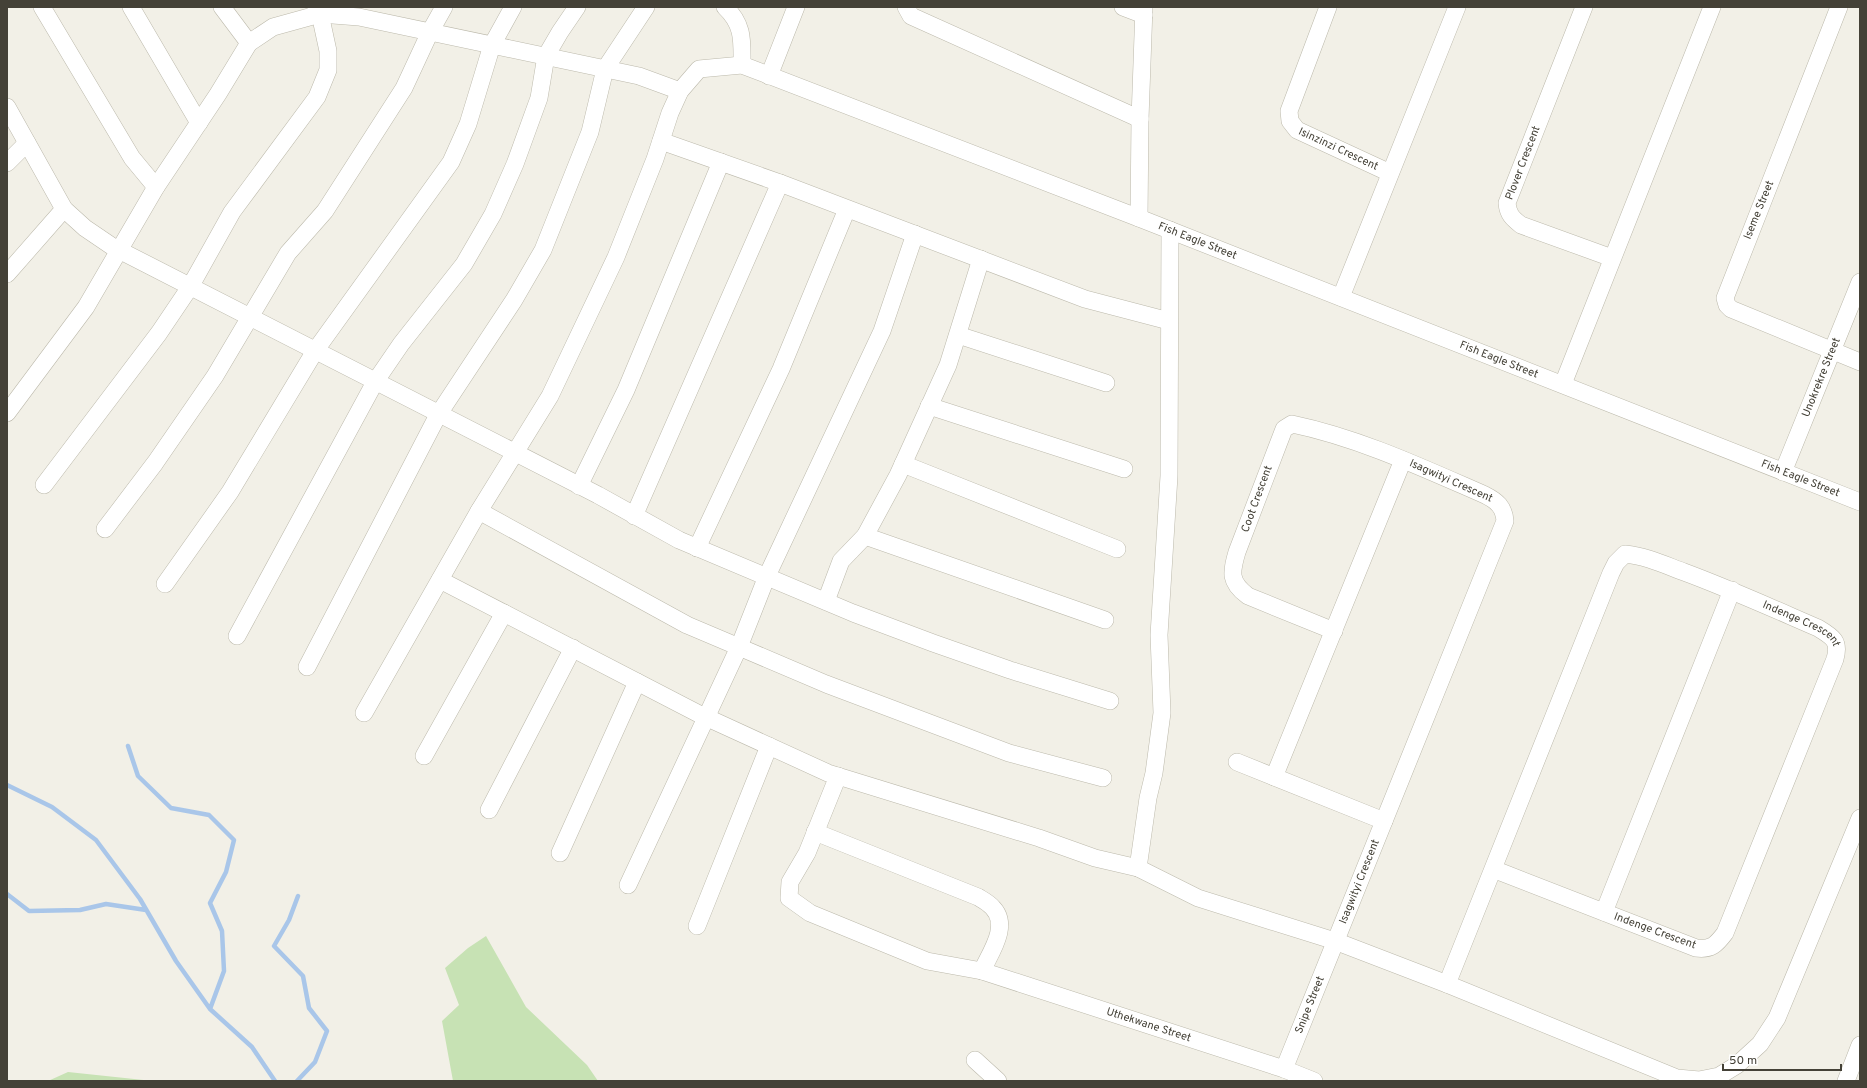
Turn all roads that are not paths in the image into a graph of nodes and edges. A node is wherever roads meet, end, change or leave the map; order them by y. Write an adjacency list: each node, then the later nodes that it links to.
1 (42, 7): 37 (street)
2 (130, 7): 30 (street)
3 (222, 7): 21 (street)
4 (444, 7): 20 (street)
5 (512, 7): 22 (street)
6 (577, 7): 23 (street)
7 (646, 7): 25 (street)
8 (725, 7): 24 (street)
9 (796, 7): 26 (street)
10 (906, 7): 29 (street)
11 (1123, 7): 18 (street)
12 (1327, 7): 35 (street, Isinzinzi Crescent)
13 (1457, 7): 35 (street, Isinzinzi Crescent)
14 (1584, 7): 44 (street, Plover Crescent)
15 (1712, 7): 44 (street)
16 (1839, 7): 54 (street, Iseme Street)
17 (318, 11): 19 (street); 21 (street); 48 (street)
18 (1144, 11): 29 (street)
19 (370, 13): 20 (street)
20 (430, 32): 22 (street); 50 (street)
21 (249, 43): 30 (street)
22 (492, 45): 23 (street); 53 (street)
23 (546, 56): 25 (street); 56 (street)
24 (742, 65): 26 (street, Fish Eagle Street); 27 (street)
25 (605, 69): 27 (street); 61 (street)
26 (768, 76): 40 (street, Fish Eagle Street)
27 (680, 91): 31 (street)
28 (7, 107): 32 (street)
29 (1140, 119): 40 (street)
30 (199, 122): 37 (street)
31 (661, 141): 33 (street); 62 (street)
32 (27, 143): 34 (street); 38 (street)
33 (721, 162): 36 (street); 68 (street)
34 (7, 163)
35 (1390, 173): 49 (street, Isinzinzi Crescent)
36 (780, 183): 39 (street); 71 (street)
37 (156, 187): 43 (street)
38 (64, 209): 43 (street); 46 (street)
39 (847, 209): 42 (street); 74 (street)
40 (1139, 218): 41 (street, Fish Eagle Street)
41 (1170, 230): 49 (street, Fish Eagle Street); 51 (street)
42 (915, 234): 45 (street); 76 (street)
43 (120, 251): 48 (street); 60 (street)
44 (1612, 258): 58 (street)
45 (981, 259): 51 (street); 52 (street)
46 (7, 274)
47 (1860, 282): 54 (street, Unokrekre Street)
48 (190, 287): 50 (street); 67 (street)
49 (1341, 297): 58 (street, Fish Eagle Street)
50 (250, 318): 53 (street); 72 (street)
51 (1170, 321): 103 (street)
52 (958, 335): 57 (street); 59 (street)
53 (315, 352): 56 (street); 78 (street)
54 (1833, 352): 55 (street); 66 (street, Unokrekre Street)
55 (1860, 362)
56 (375, 382): 61 (street); 84 (street)
57 (1106, 383)
58 (1563, 384): 66 (street, Fish Eagle Street)
59 (930, 406): 64 (street); 65 (street)
60 (7, 413)
61 (438, 415): 62 (street); 87 (street)
62 (514, 454): 68 (street); 70 (street)
63 (1403, 460): 83 (street, Isagwityi Crescent); 83 (street, Coot Crescent); 100 (street, Isagwityi Crescent)
64 (903, 464): 73 (street); 75 (street)
65 (1124, 469)
66 (1783, 472): 69 (street, Fish Eagle Street)
67 (44, 486)
68 (579, 486): 71 (street)
69 (1860, 502)
70 (479, 511): 77 (street); 85 (street)
71 (634, 516): 74 (street)
72 (105, 529)
73 (865, 536): 80 (street); 82 (street)
74 (697, 548): 76 (street)
75 (1117, 549)
76 (767, 576): 80 (street); 85 (street)
77 (440, 580): 81 (street); 90 (street)
78 (165, 584)
79 (1732, 590): 104 (street, Indenge Crescent); 106 (street); 106 (street, Indenge Crescent)
80 (826, 601): 89 (street)
81 (504, 613): 86 (street); 93 (street)
82 (1105, 620)
83 (1334, 631): 96 (street, Isagwityi Crescent)
84 (237, 636)
85 (738, 647): 91 (street); 97 (street)
86 (573, 648): 88 (street); 98 (street)
87 (307, 667)
88 (638, 682): 91 (street); 102 (street)
89 (1110, 701)
90 (364, 713)
91 (707, 717): 92 (street); 105 (street)
92 (769, 746): 95 (street); 107 (street)
93 (424, 756)
94 (1237, 762): 96 (street)
95 (838, 776): 101 (street); 103 (street)
96 (1274, 777): 100 (street)
97 (1103, 778)
98 (489, 810)
99 (1860, 818): 110 (street)
100 (1384, 821): 108 (street, Isagwityi Crescent)
101 (815, 832): 109 (street); 109 (street, Uthekwane Street)
102 (560, 853)
103 (1138, 868): 108 (street)
104 (1493, 869): 106 (street, Indenge Crescent); 110 (street, Indenge Crescent)
105 (628, 885)
106 (1604, 912)
107 (697, 926)
108 (1335, 941): 110 (street); 113 (street, Snipe Street)
109 (982, 971): 113 (street, Uthekwane Street)
110 (1447, 984)
111 (1860, 1045): 116 (street)
112 (975, 1060): 114 (street)
113 (1284, 1069): 115 (street, Uthekwane Street)
114 (998, 1081)
115 (1314, 1081)
116 (1846, 1081)

